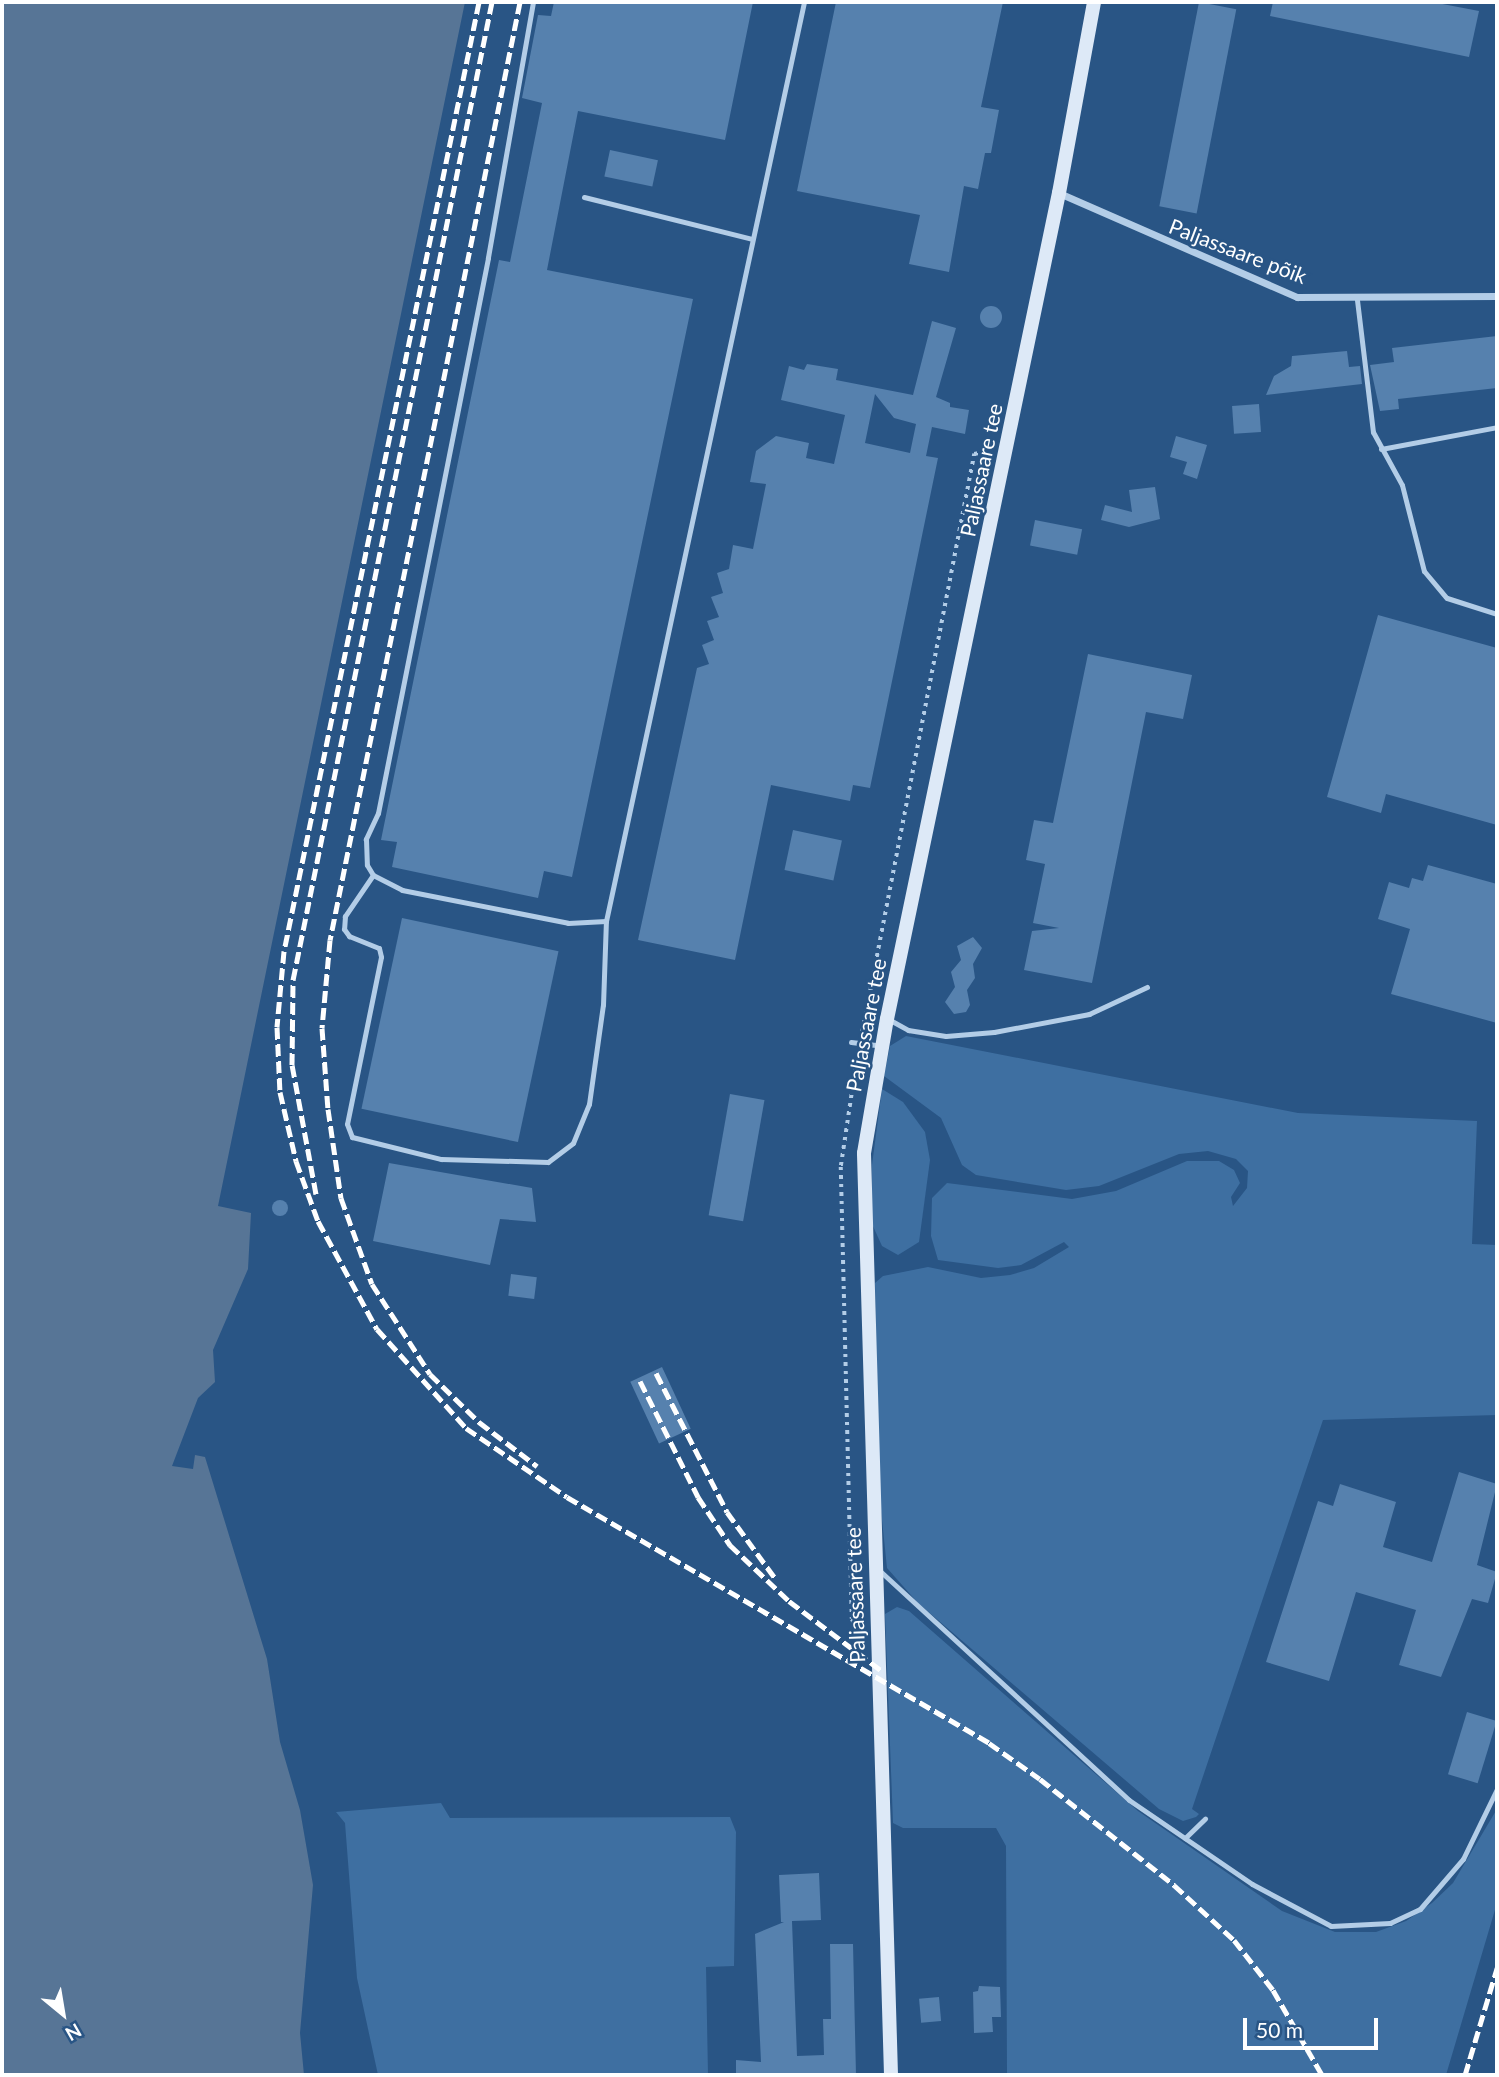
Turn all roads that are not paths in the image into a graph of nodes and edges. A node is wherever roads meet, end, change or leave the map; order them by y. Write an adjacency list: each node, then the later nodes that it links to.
1 (533, 2): 12 (lane)
2 (804, 2): 6 (lane)
3 (1094, 2): 4 (street, Paljassaare tee)
4 (1059, 193): 8 (street, Paljassaare põik); 15 (street, Paljassaare tee)
5 (584, 197): 6 (lane)
6 (752, 239): 13 (lane)
7 (1497, 296): 8 (street, Paljassaare põik)
8 (1357, 300): 10 (lane)
9 (1497, 427): 10 (lane)
10 (1381, 449): 11 (lane)
11 (1497, 614)
12 (373, 875): 13 (lane); 13 (lane)
13 (606, 921)
14 (1147, 987): 15 (lane)
15 (887, 1019): 17 (street, Paljassaare tee)
16 (851, 1042): 17 (lane)
17 (882, 1046): 18 (street, Paljassaare tee)
18 (875, 1567): 21 (lane); 22 (street, Paljassaare tee)
19 (1497, 1789): 21 (lane)
20 (1205, 1818): 21 (lane)
21 (1185, 1838)
22 (891, 2075)

